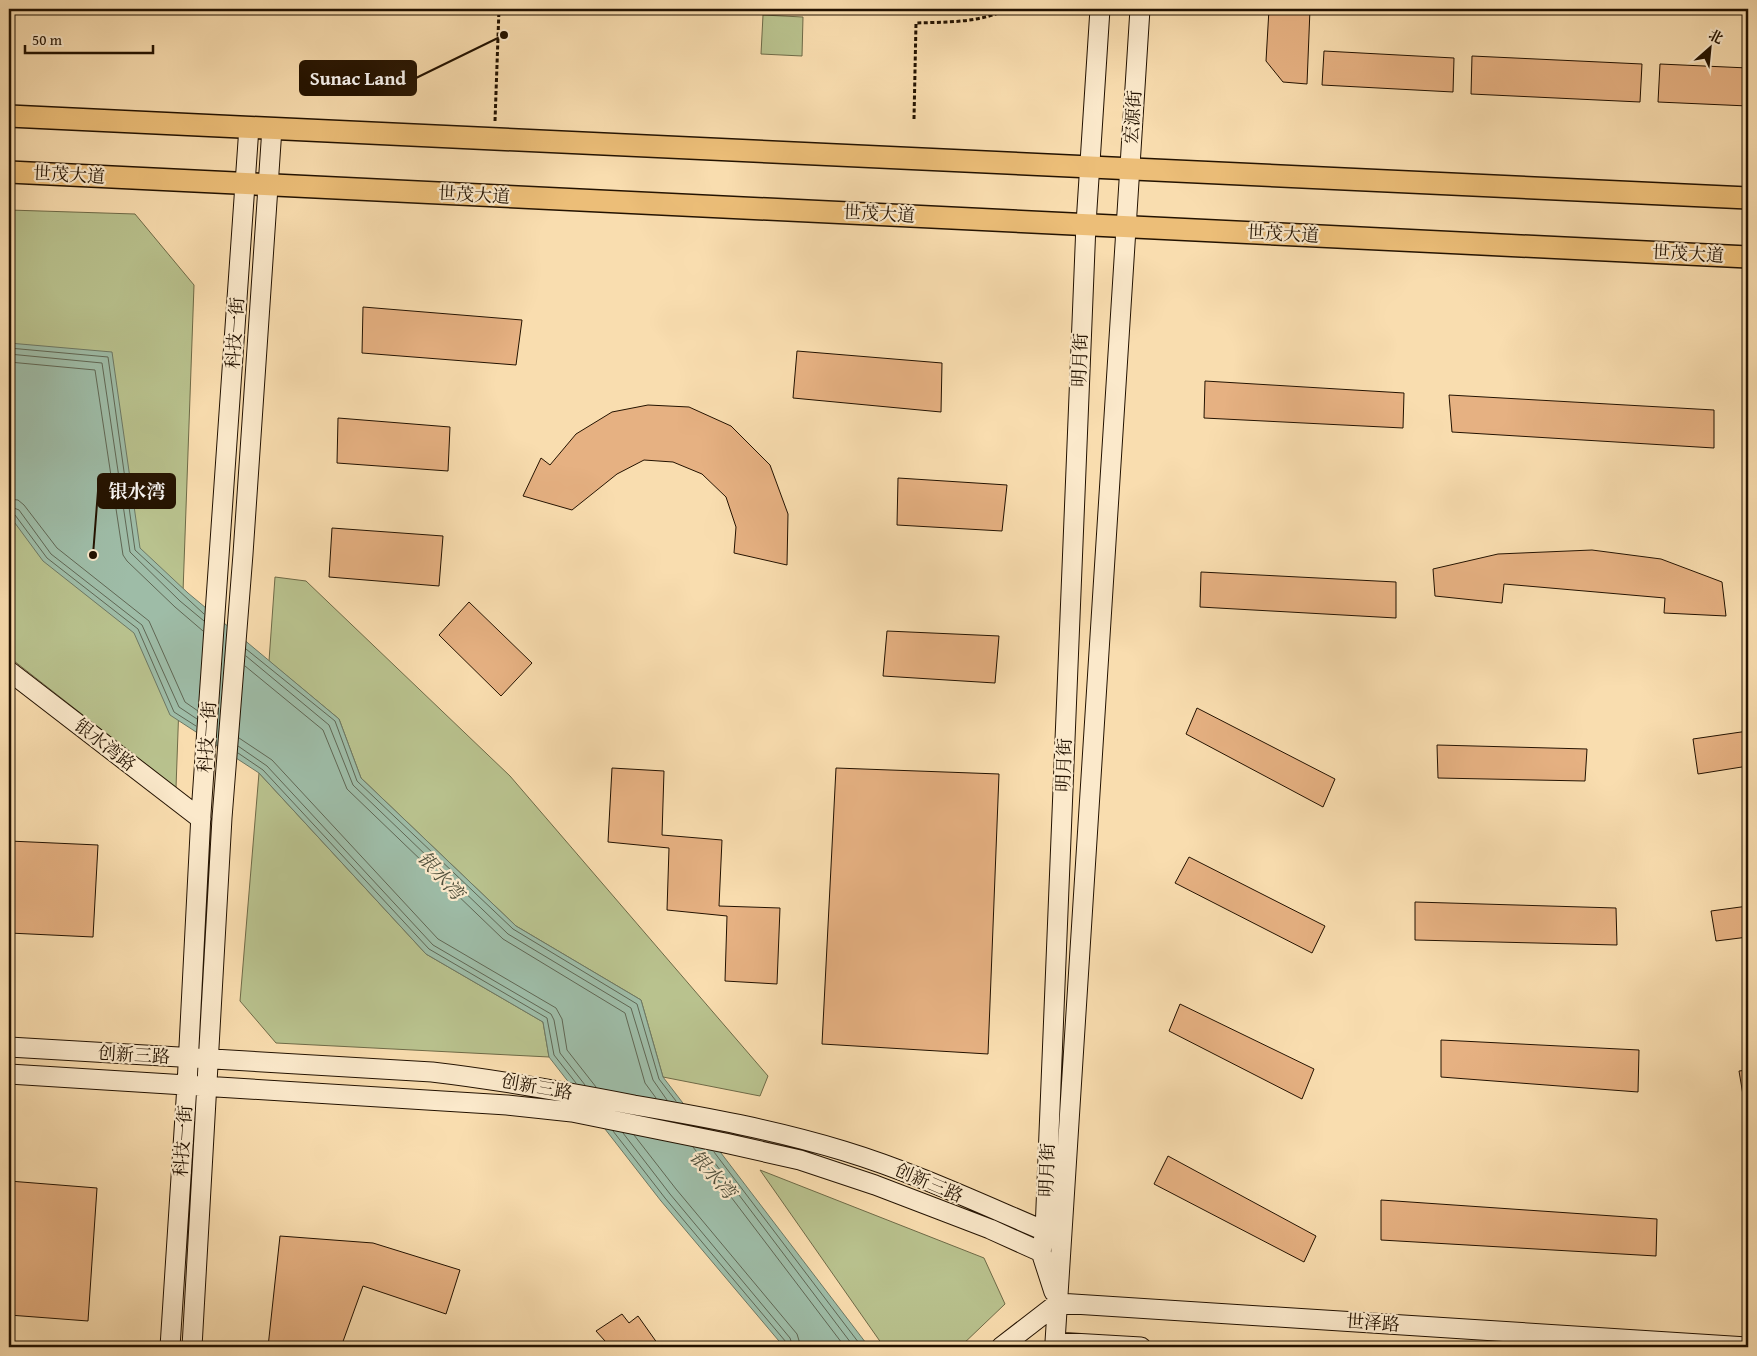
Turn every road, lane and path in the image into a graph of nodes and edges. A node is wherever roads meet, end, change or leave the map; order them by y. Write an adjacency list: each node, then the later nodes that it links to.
1 (499, 9): 9 (path)
2 (1007, 9): 6 (path)
3 (1100, 9): 10 (main road)
4 (1140, 9): 11 (main road, 宏源街)
5 (9, 116): 7 (main road)
6 (914, 119)
7 (249, 127): 8 (main road); 13 (main road, 科技一街)
8 (272, 128): 9 (main road); 14 (main road, 科技一街)
9 (494, 139): 10 (main road)
10 (1090, 167): 11 (main road); 16 (main road)
11 (1130, 168): 15 (main road); 17 (main road, 宏源街)
12 (9, 172): 13 (main road, 世茂大道)
13 (245, 183): 14 (main road, 世茂大道); 20 (main road, 科技一街)
14 (268, 185): 16 (main road, 世茂大道); 23 (main road, 科技一街)
15 (1748, 198)
16 (1086, 224): 17 (main road, 世茂大道); 27 (main road, 明月街)
17 (1126, 226): 18 (main road, 世茂大道); 29 (main road, 明月街)
18 (1748, 257)
19 (9, 671): 20 (main road, 银水湾路)
20 (201, 816): 22 (main road, 科技一街)
21 (9, 1047): 22 (main road, 创新三路)
22 (188, 1058): 23 (main road, 创新三路); 25 (main road, 科技一街)
23 (209, 1059): 26 (main road, 科技一街); 27 (main road, 创新三路)
24 (9, 1074): 25 (main road, 创新三路)
25 (187, 1085): 26 (main road, 创新三路); 31 (main road, 科技一街)
26 (207, 1086): 28 (main road, 创新三路); 32 (main road, 科技一街)
27 (1045, 1231): 28 (main road, 明月街)
28 (1041, 1252): 29 (main road, 明月街)
29 (1058, 1303): 30 (main road, 明月街); 33 (main road); 35 (main road, 世泽路)
30 (1052, 1345): 34 (main road)
31 (170, 1347)
32 (192, 1347)
33 (1001, 1347)
34 (1141, 1347)
35 (1747, 1347)

